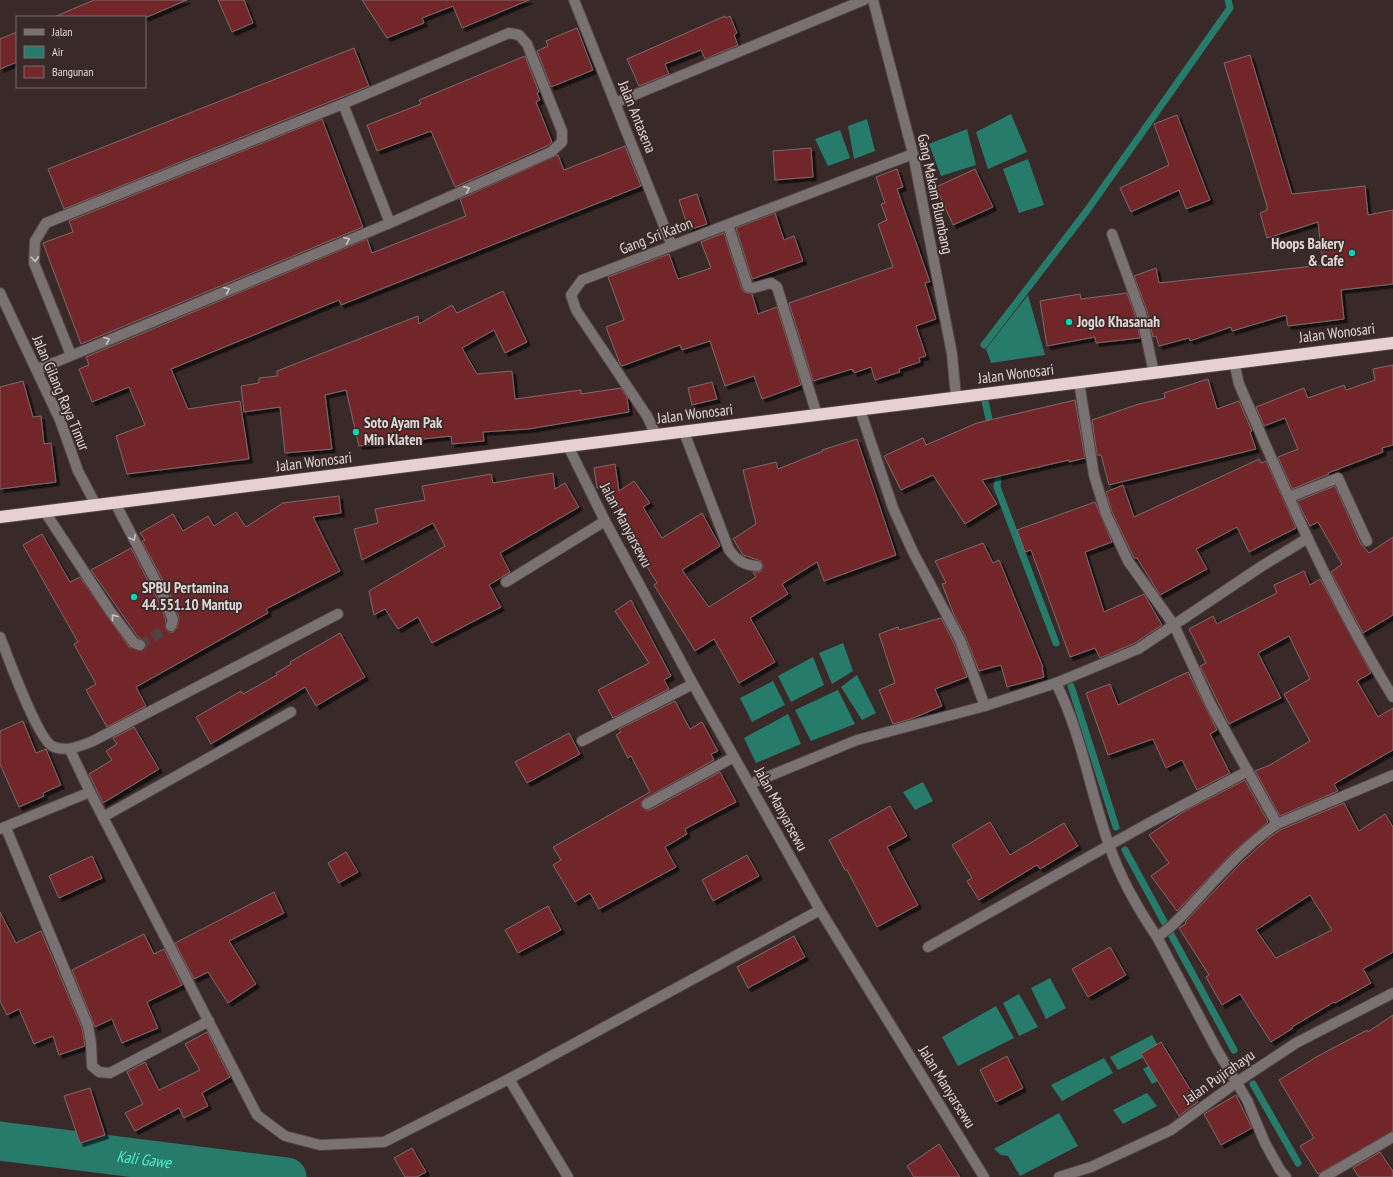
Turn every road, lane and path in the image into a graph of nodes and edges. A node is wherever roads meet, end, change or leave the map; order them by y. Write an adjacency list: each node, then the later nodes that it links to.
1 (574, 0): 4 (street, Jalan Antasena)
2 (864, 0): 4 (street)
3 (873, 0): 6 (street, Gang Makam Blumbang)
4 (615, 103): 10 (street, Jalan Antasena)
5 (343, 104): 7 (street); 7 (street, one-way to 5); 13 (street, one-way to 13)
6 (913, 154): 8 (street, Gang Sri Katon); 18 (street, Gang Makam Blumbang)
7 (390, 223): 13 (street, one-way to 7)
8 (728, 225): 10 (street, Gang Sri Katon); 20 (street)
9 (1112, 234): 16 (street)
10 (672, 246): 22 (street, Gang Sri Katon)
11 (0, 293): 15 (street, Jalan Gilang Raya Timur)
12 (1393, 343): 14 (highway, Jalan Wonosari)
13 (71, 355): 15 (street)
14 (1234, 362): 16 (highway, Jalan Wonosari); 24 (street)
15 (36, 369): 26 (street, Jalan Gilang Raya Timur)
16 (1154, 372): 17 (highway, Jalan Wonosari)
17 (1079, 382): 18 (highway, Jalan Wonosari); 35 (street)
18 (956, 397): 19 (highway, Jalan Wonosari)
19 (860, 410): 20 (highway, Jalan Wonosari); 42 (street)
20 (817, 415): 21 (highway, Jalan Wonosari)
21 (684, 432): 22 (highway, Jalan Wonosari); 32 (street)
22 (656, 435): 23 (highway, Jalan Wonosari)
23 (568, 446): 25 (highway, Jalan Wonosari); 29 (street, Jalan Manyarsewu)
24 (1289, 497): 30 (street); 31 (street)
25 (115, 503): 26 (highway, Jalan Wonosari); 36 (street, one-way to 36)
26 (96, 505): 27 (highway, Jalan Wonosari)
27 (45, 512): 28 (highway, Jalan Wonosari); 38 (street, one-way to 27)
28 (0, 517)
29 (605, 521): 33 (street); 40 (street, Jalan Manyarsewu)
30 (1308, 538): 35 (street); 41 (street)
31 (1367, 541)
32 (757, 566)
33 (506, 582)
34 (338, 614): 45 (street)
35 (1174, 625): 39 (street); 47 (street)
36 (171, 626)
37 (0, 637): 45 (street)
38 (140, 644)
39 (1059, 682): 42 (street); 55 (street)
40 (693, 684): 44 (street); 46 (street, Jalan Manyarsewu)
41 (1393, 697)
42 (985, 706): 49 (street)
43 (291, 712): 52 (street)
44 (582, 741)
45 (70, 750): 50 (street)
46 (734, 757): 49 (street, Jalan Manyarsewu); 51 (street)
47 (1248, 771): 53 (street); 55 (street)
48 (1393, 775): 53 (street)
49 (750, 784): 56 (street, Jalan Manyarsewu)
50 (90, 792): 52 (street); 54 (street)
51 (647, 804)
52 (103, 817): 60 (street)
53 (1278, 824): 57 (street)
54 (3, 828): 60 (street)
55 (1109, 846): 57 (street); 58 (street)
56 (820, 910): 61 (street); 65 (street, Jalan Manyarsewu)
57 (1159, 936): 62 (street)
58 (928, 947)
59 (1393, 993): 62 (street, Jalan Pujirahayu)
60 (209, 1021): 61 (street)
61 (509, 1079): 64 (street)
62 (1237, 1082): 66 (street, Jalan Pujirahayu); 67 (street)
63 (1393, 1137): 68 (street)
64 (568, 1177)
65 (984, 1177)
66 (1059, 1177)
67 (1286, 1177)
68 (1324, 1177)

